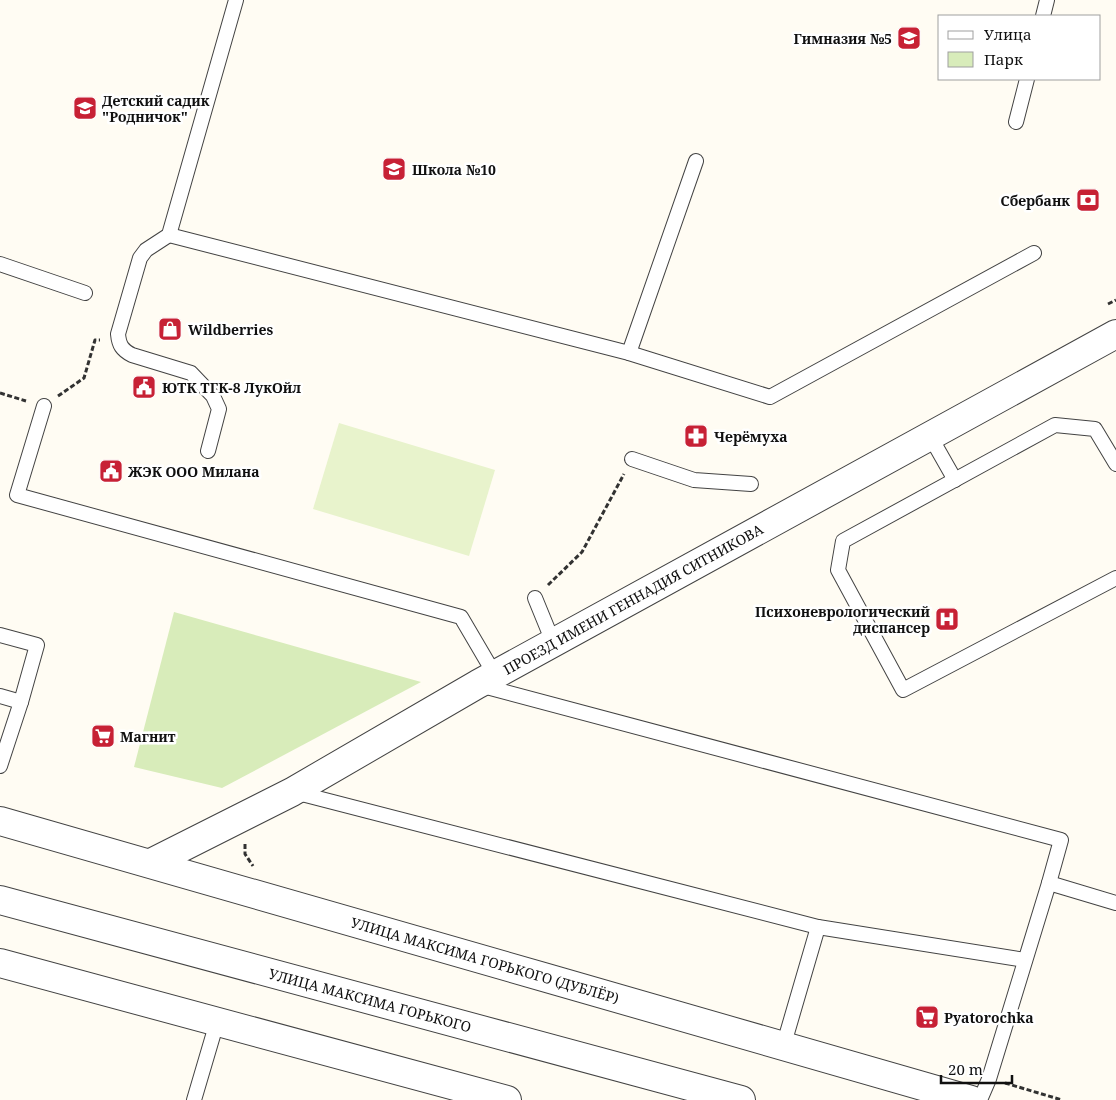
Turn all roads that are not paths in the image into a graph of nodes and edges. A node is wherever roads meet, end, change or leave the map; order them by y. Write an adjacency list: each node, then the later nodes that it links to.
1 (236, 0): 7 (lane)
2 (1047, 0): 3 (lane)
3 (1043, 15)
4 (1027, 80): 5 (lane)
5 (1016, 122)
6 (696, 161): 12 (lane)
7 (169, 236): 12 (lane); 15 (lane)
8 (1034, 253): 12 (lane)
9 (0, 264): 10 (lane)
10 (85, 293)
11 (1116, 334): 14 (street, ПРОЕЗД ИМЕНИ ГЕННАДИЯ СИТНИКОВА)
12 (629, 353)
13 (44, 406): 24 (lane)
14 (930, 436): 18 (lane); 23 (street, ПРОЕЗД ИМЕНИ ГЕННАДИЯ СИТНИКОВА)
15 (208, 451)
16 (632, 459): 19 (lane)
17 (1116, 464): 18 (lane)
18 (955, 480): 20 (lane)
19 (751, 484)
20 (1116, 578)
21 (535, 598): 23 (lane)
22 (0, 635): 26 (lane)
23 (554, 642): 24 (street, ПРОЕЗД ИМЕНИ ГЕННАДИЯ СИТНИКОВА)
24 (486, 679): 28 (street, ПРОЕЗД ИМЕНИ ГЕННАДИЯ СИТНИКОВА); 31 (lane)
25 (0, 696): 26 (lane)
26 (21, 702): 27 (lane)
27 (0, 766)
28 (292, 792): 30 (street, ПРОЕЗД ИМЕНИ ГЕННАДИЯ СИТНИКОВА); 34 (lane)
29 (0, 821): 30 (street, УЛИЦА МАКСИМА ГОРЬКОГО (ДУБЛЁР))
30 (151, 863): 38 (street, УЛИЦА МАКСИМА ГОРЬКОГО (ДУБЛЁР))
31 (1049, 883): 33 (lane); 35 (lane)
32 (0, 900): 41 (street, УЛИЦА МАКСИМА ГОРЬКОГО)
33 (1116, 904)
34 (818, 927): 35 (lane); 38 (lane)
35 (1025, 960): 43 (lane)
36 (0, 963): 37 (street)
37 (217, 1022): 39 (lane); 40 (street)
38 (783, 1047): 42 (street, УЛИЦА МАКСИМА ГОРЬКОГО (ДУБЛЁР))
39 (194, 1100)
40 (507, 1100)
41 (740, 1100)
42 (970, 1100)
43 (980, 1100)

